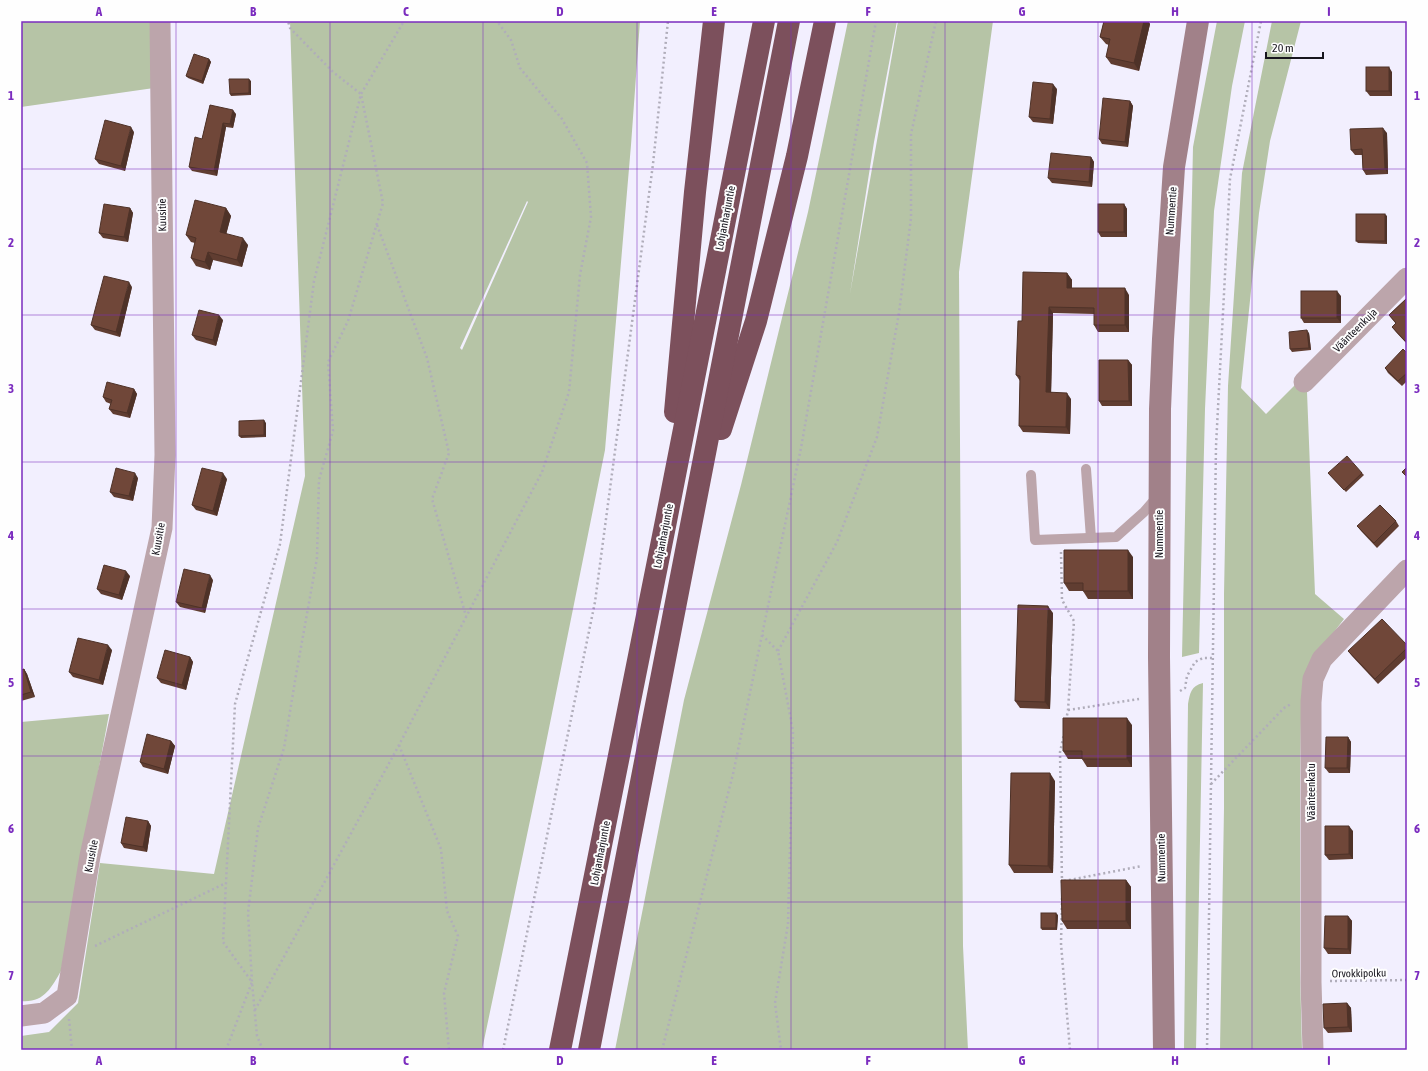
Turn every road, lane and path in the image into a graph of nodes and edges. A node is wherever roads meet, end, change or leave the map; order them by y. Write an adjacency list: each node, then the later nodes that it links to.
1 (160, 21): 42 (street, Kuusitie)
2 (288, 21): 14 (path)
3 (404, 21): 14 (path)
4 (497, 21): 26 (path)
5 (668, 21): 53 (path)
6 (714, 21): 21 (highway)
7 (764, 21): 21 (highway, Lohjanharjuntie)
8 (789, 21): 22 (highway)
9 (825, 21): 22 (highway)
10 (876, 21): 27 (path)
11 (936, 21): 28 (path)
12 (1198, 21): 20 (street, Nummentie)
13 (1261, 21): 29 (path)
14 (361, 94): 15 (path); 39 (path)
15 (377, 224): 26 (path); 44 (path)
16 (1407, 278): 17 (street, Väänteenkuja)
17 (1304, 382)
18 (1086, 470): 23 (lane)
19 (1031, 475): 24 (lane)
20 (1160, 494): 23 (lane); 30 (street, Nummentie)
21 (666, 521): 54 (highway, Lohjanharjuntie)
22 (692, 522): 55 (highway)
23 (1091, 538): 24 (lane)
24 (1061, 540): 32 (path)
25 (1407, 570): 31 (street, Väänteenkatu)
26 (466, 617): 35 (path)
27 (762, 635): 28 (path); 56 (path)
28 (778, 651): 57 (path)
29 (1212, 658): 30 (path); 36 (path)
30 (1152, 696): 32 (path); 59 (street, Nummentie)
31 (1312, 697): 36 (path); 45 (street, Väänteenkatu)
32 (1068, 710): 33 (path)
33 (1066, 724)
34 (1064, 731): 38 (path)
35 (399, 745): 47 (path); 52 (path)
36 (1211, 784): 60 (path)
37 (1146, 865): 38 (path)
38 (1062, 881): 40 (path)
39 (226, 883): 42 (path); 44 (path)
40 (1062, 889)
41 (1062, 897): 58 (path)
42 (73, 957): 46 (street, Kuusitie)
43 (1407, 980): 45 (path, Orvokkipolku)
44 (252, 982): 47 (path); 50 (path)
45 (1311, 982): 61 (street, Väänteenkatu)
46 (67, 996): 48 (street); 49 (path)
47 (255, 1010): 51 (path)
48 (21, 1016)
49 (72, 1050)
50 (226, 1050)
51 (263, 1050)
52 (449, 1050)
53 (503, 1050)
54 (560, 1050)
55 (589, 1050)
56 (662, 1050)
57 (781, 1050)
58 (1070, 1050)
59 (1164, 1050)
60 (1208, 1050)
61 (1313, 1050)

